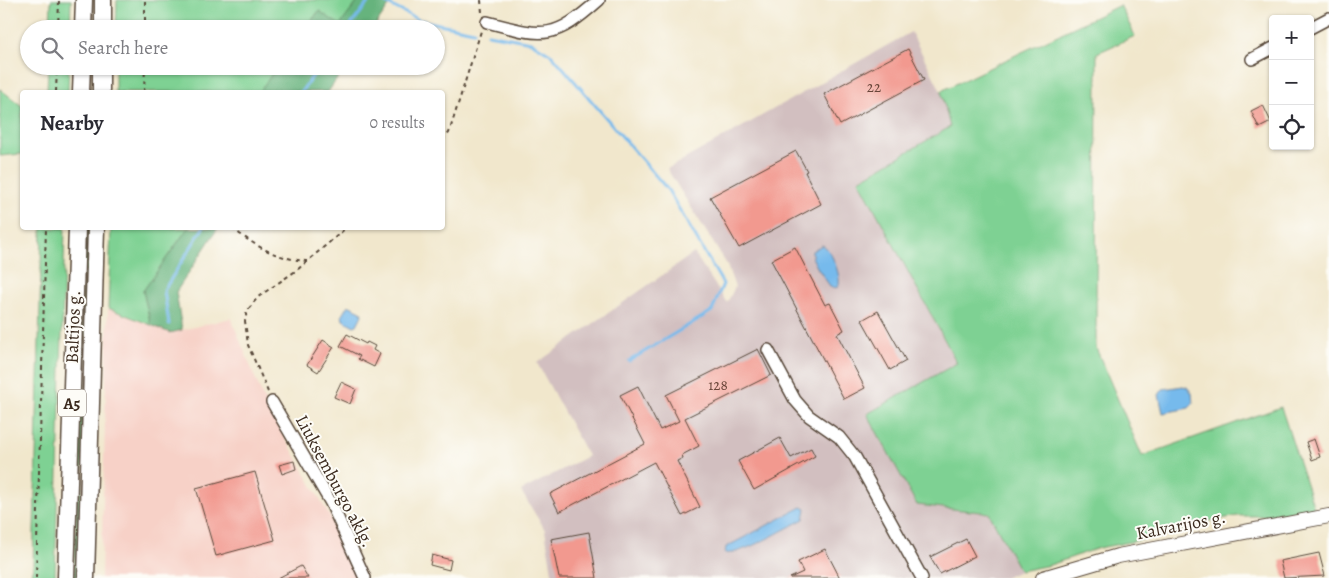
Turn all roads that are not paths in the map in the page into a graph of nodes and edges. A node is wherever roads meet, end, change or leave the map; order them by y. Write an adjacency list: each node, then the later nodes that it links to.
1 (84, 0): 5 (highway)
2 (104, 0): 6 (highway)
3 (599, 0): 7 (street)
4 (1329, 18): 8 (street)
5 (83, 20)
6 (103, 20)
7 (487, 22)
8 (1314, 26)
9 (1269, 50): 10 (street)
10 (1252, 59)
11 (82, 75): 13 (highway)
12 (102, 75): 14 (highway)
13 (81, 90)
14 (101, 90)
15 (77, 230): 20 (highway, Baltijos g. / A5)
16 (96, 230): 21 (highway, Baltijos g. / A5)
17 (768, 350): 23 (street)
18 (272, 402): 22 (street, Liuksemburgo aklg.)
19 (1329, 516): 24 (main road, Kalvarijos g.)
20 (66, 578)
21 (86, 578)
22 (364, 578)
23 (922, 578)
24 (1043, 578)

